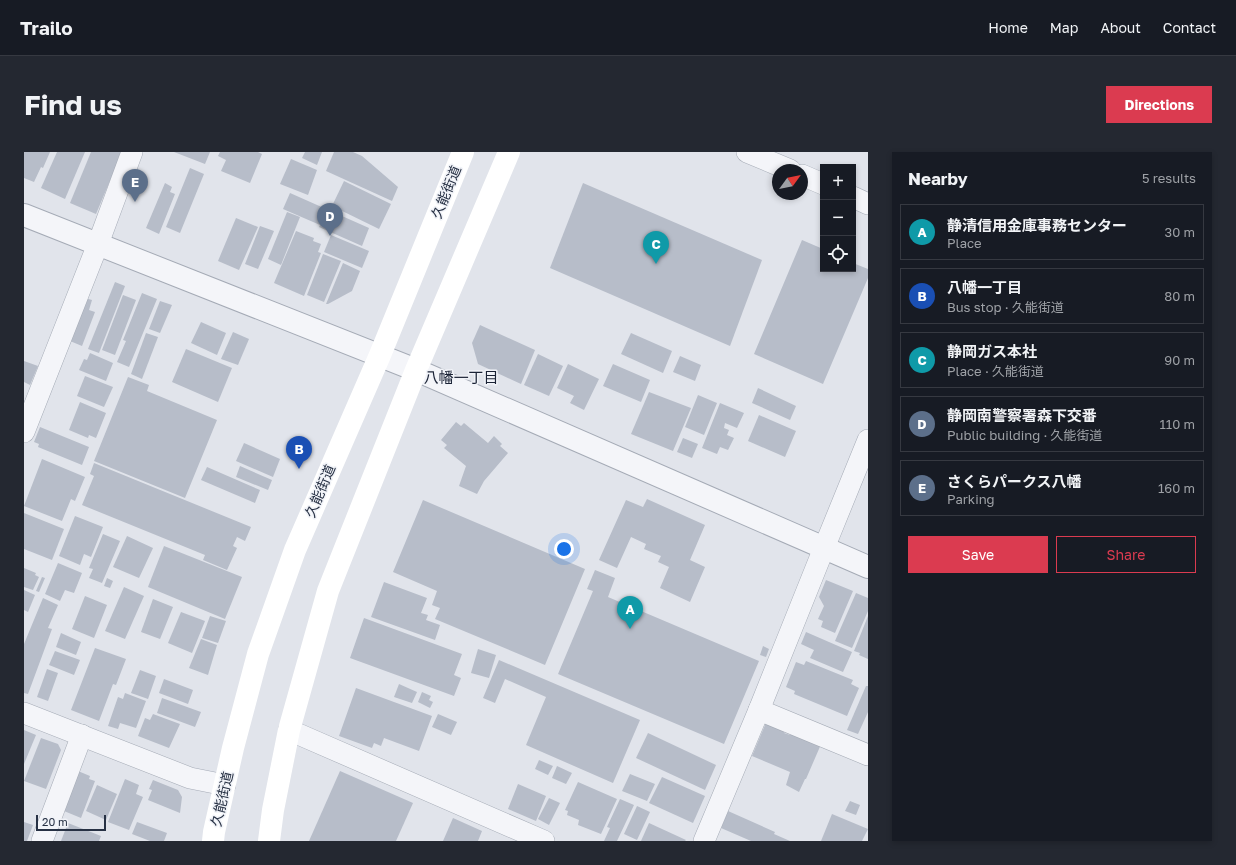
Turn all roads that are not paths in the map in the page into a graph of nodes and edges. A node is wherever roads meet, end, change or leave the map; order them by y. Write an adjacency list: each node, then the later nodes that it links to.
1 (132, 152): 11 (street)
2 (463, 152): 12 (main road, 久能街道)
3 (508, 152): 13 (main road)
4 (747, 152): 5 (street)
5 (776, 164)
6 (808, 178): 7 (street)
7 (820, 183)
8 (856, 198): 9 (street)
9 (868, 204)
10 (24, 215): 11 (street)
11 (98, 244): 12 (street); 14 (street)
12 (380, 355): 13 (street); 23 (main road, 久能街道)
13 (416, 370): 16 (street); 20 (main road)
14 (24, 432)
15 (868, 440): 16 (street)
16 (824, 548): 17 (street); 18 (street)
17 (868, 567)
18 (759, 710): 22 (street); 28 (street)
19 (24, 713): 21 (street)
20 (289, 730): 26 (main road); 27 (street)
21 (82, 735): 23 (street); 24 (street)
22 (868, 755)
23 (225, 785): 25 (main road, 久能街道)
24 (42, 841)
25 (213, 841)
26 (269, 841)
27 (544, 841)
28 (704, 841)

